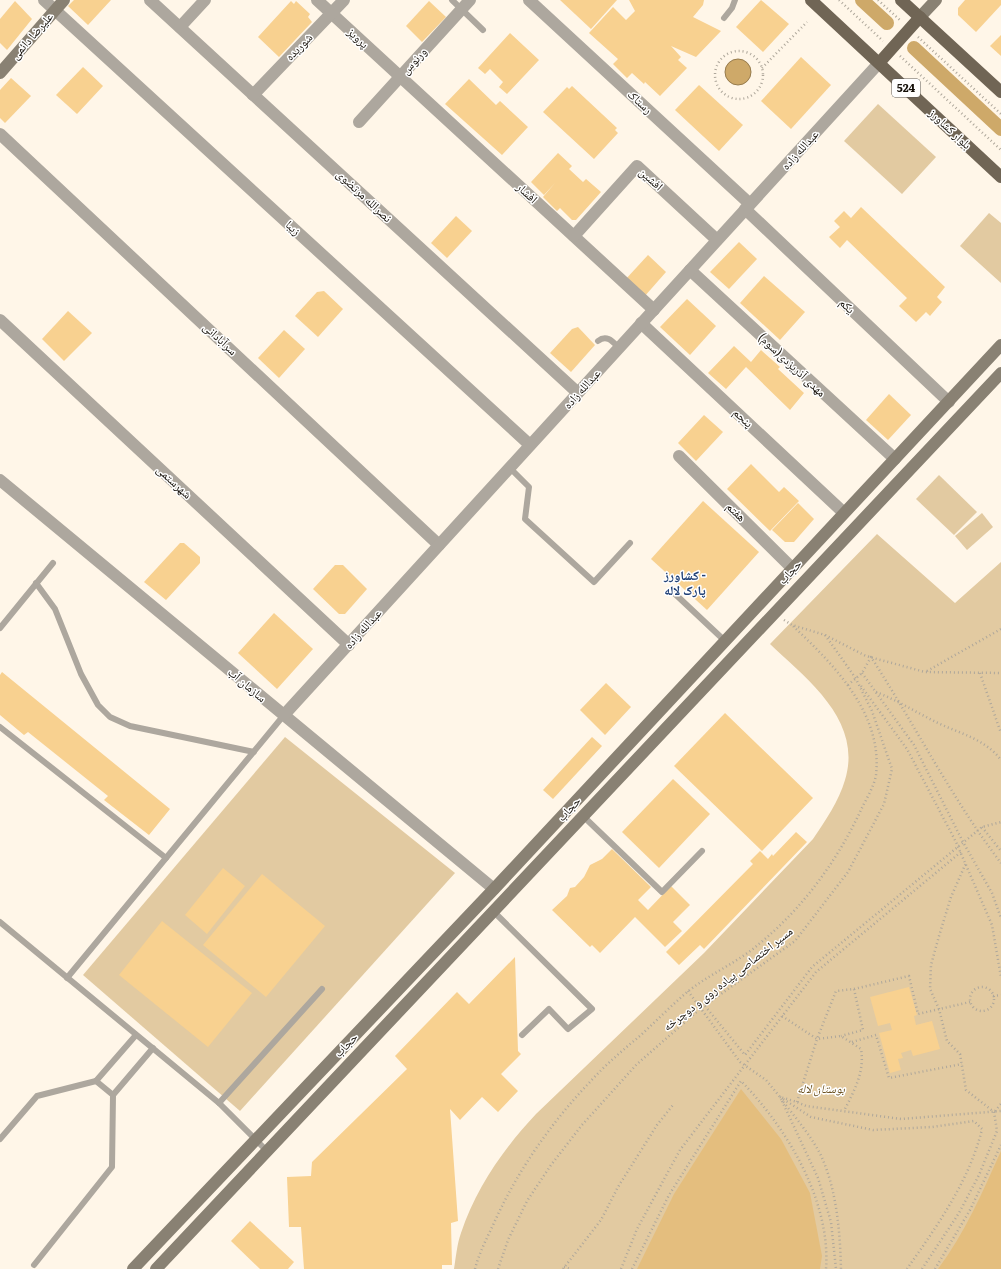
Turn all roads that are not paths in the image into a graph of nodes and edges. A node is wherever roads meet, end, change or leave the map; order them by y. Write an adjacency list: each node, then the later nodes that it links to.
1 (44, 0): 14 (street, زیبا)
2 (64, 0): 14 (main road, علیرضا دائمی)
3 (150, 0): 18 (street, نصرالله مرتضوی)
4 (205, 0): 18 (street)
5 (317, 0): 15 (street, پرویز)
6 (344, 0): 15 (street, شوریده)
7 (452, 0): 13 (lane)
8 (529, 0): 28 (street, رستاک)
9 (735, 0): 17 (lane)
10 (811, 0): 20 (main road, بلوار کشاورز / 524)
11 (902, 0): 16 (main road)
12 (936, 0): 16 (main road)
13 (466, 4): 19 (lane); 22 (street, ورنوس)
14 (55, 10): 21 (main road, علیرضا دائمی); 42 (street, زیبا)
15 (331, 13): 22 (street, پرویز); 24 (street, شوریده)
16 (920, 17): 20 (main road); 23 (main road)
17 (724, 18)
18 (180, 27): 24 (street, نصرالله مرتضوی)
19 (484, 30)
20 (879, 63): 27 (main road, بلوار کشاورز / 524); 28 (street, عبدالله زاده)
21 (0, 73)
22 (400, 76): 25 (street, ورنوس); 29 (street, افشار)
23 (1001, 92)
24 (253, 95): 39 (street, نصرالله مرتضوی)
25 (359, 122)
26 (0, 134): 50 (street, سرآبادانی)
27 (1001, 177)
28 (748, 207): 30 (street, عبدالله زاده); 40 (street, یکم)
29 (574, 236): 30 (street, افشین); 32 (street, افشار)
30 (717, 240): 31 (street, عبدالله زاده)
31 (690, 270): 32 (street, عبدالله زاده); 44 (street, مهدی آذریزدی(سوم))
32 (654, 310): 34 (street, عبدالله زاده)
33 (0, 320): 59 (street, شهرستمی)
34 (642, 323): 37 (street, عبدالله زاده); 48 (street, پنجم)
35 (598, 341): 37 (lane)
36 (1001, 346): 40 (main road, حجاب)
37 (619, 348): 39 (street, عبدالله زاده)
38 (1001, 373): 41 (main road, حجاب)
39 (578, 393): 42 (street, عبدالله زاده)
40 (949, 402): 41 (main road); 44 (main road, حجاب)
41 (962, 414): 46 (main road, حجاب)
42 (530, 445): 45 (street, عبدالله زاده)
43 (679, 456): 52 (street, هفتم)
44 (895, 459): 46 (main road); 48 (main road, حجاب)
45 (510, 468): 49 (lane); 50 (street, عبدالله زاده)
46 (908, 472): 56 (main road, حجاب)
47 (0, 480): 60 (street, سازمان آب)
48 (844, 514): 52 (main road, حجاب)
49 (630, 543)
50 (439, 545): 59 (street, عبدالله زاده)
51 (53, 563): 53 (lane)
52 (793, 569): 55 (main road, حجاب)
53 (36, 583): 57 (lane); 62 (lane)
54 (674, 593): 58 (lane)
55 (766, 598): 56 (main road); 58 (main road, حجاب)
56 (776, 611): 63 (main road, حجاب)
57 (0, 628)
58 (725, 641): 66 (main road, حجاب)
59 (349, 645): 60 (street, عبدالله زاده)
60 (284, 715): 62 (lane); 66 (street, سازمان آب)
61 (0, 727): 65 (lane)
62 (254, 752): 65 (lane)
63 (583, 816): 64 (lane); 67 (main road, حجاب)
64 (702, 851)
65 (166, 858): 70 (lane)
66 (494, 889): 67 (main road); 79 (main road, حجاب)
67 (505, 898): 68 (main road, حجاب)
68 (493, 911): 73 (lane); 80 (main road, حجاب)
69 (0, 922): 70 (lane)
70 (67, 978): 72 (lane)
71 (322, 989): 77 (lane)
72 (136, 1035): 74 (lane); 75 (lane)
73 (522, 1035)
74 (153, 1048): 76 (lane); 77 (lane)
75 (96, 1081): 76 (lane); 78 (lane)
76 (113, 1095): 81 (lane)
77 (219, 1103): 79 (lane)
78 (0, 1139)
79 (256, 1140): 80 (lane); 82 (main road, حجاب)
80 (267, 1151): 83 (main road, حجاب)
81 (34, 1265)
82 (133, 1269)
83 (156, 1269)

